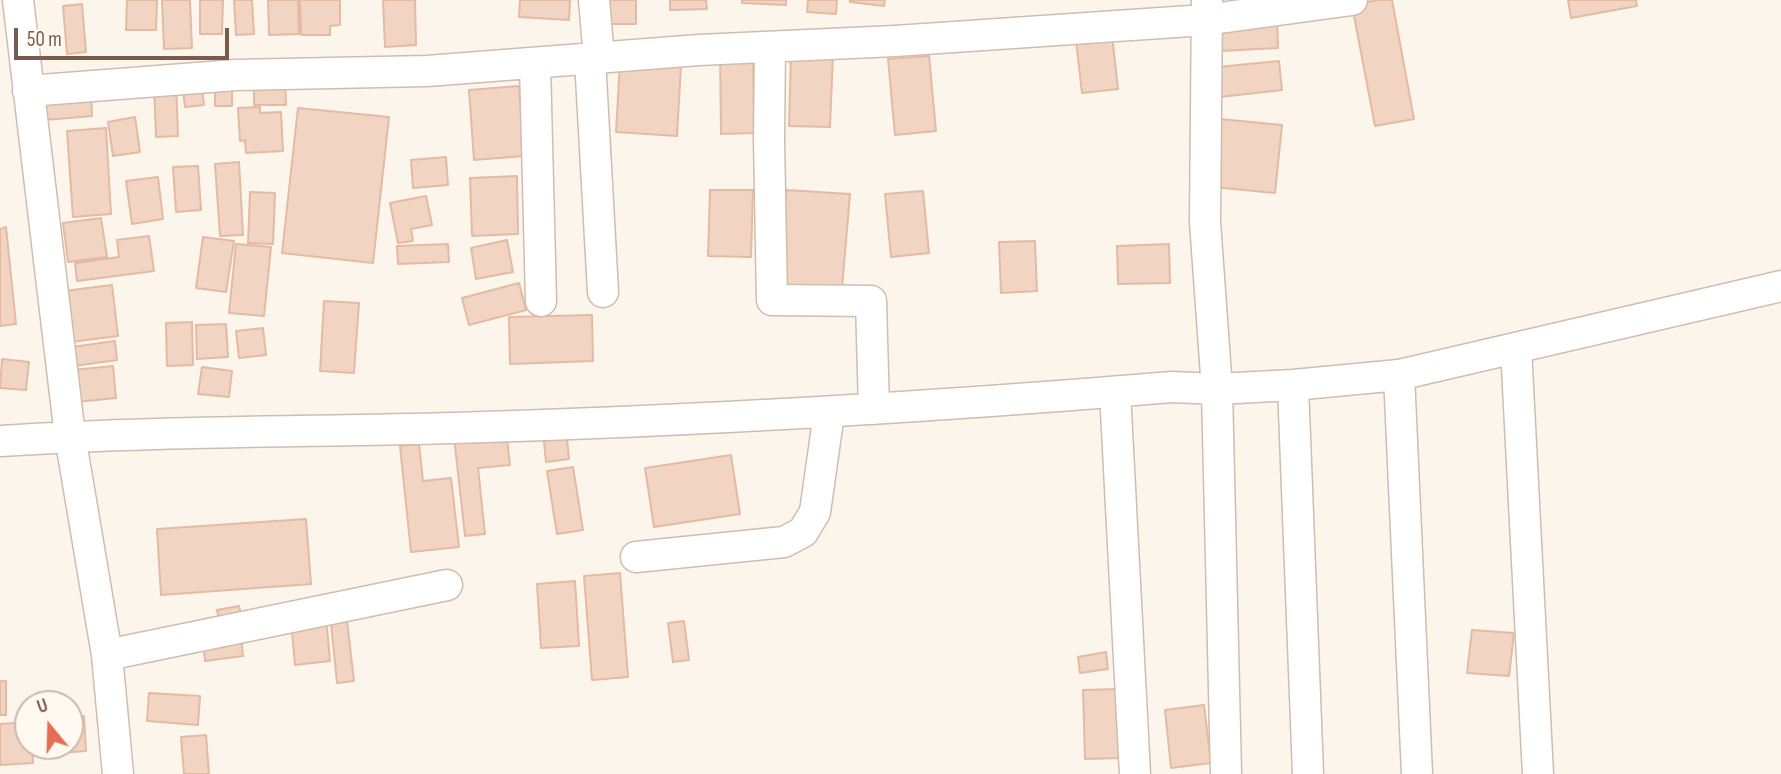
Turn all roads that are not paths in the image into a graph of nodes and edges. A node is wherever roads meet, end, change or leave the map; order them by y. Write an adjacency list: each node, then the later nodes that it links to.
1 (18, 0): 8 (street)
2 (594, 0): 6 (street)
3 (1352, 0): 4 (street)
4 (1206, 10): 5 (street); 15 (street)
5 (770, 47): 6 (street); 17 (street)
6 (594, 58): 7 (street); 10 (street)
7 (535, 64): 8 (street); 11 (street)
8 (28, 91): 19 (street)
9 (1781, 286): 12 (street)
10 (603, 292)
11 (541, 301)
12 (1516, 348): 13 (street); 29 (street)
13 (1399, 375): 14 (street); 28 (street)
14 (1293, 385): 15 (street); 27 (street)
15 (1217, 389): 16 (street); 26 (street)
16 (1115, 392): 17 (street); 25 (street)
17 (874, 409): 18 (street)
18 (829, 413): 19 (street); 21 (street)
19 (70, 436): 20 (street); 23 (street)
20 (0, 441)
21 (636, 557)
22 (447, 585): 23 (street)
23 (107, 654): 24 (street)
24 (118, 774)
25 (1135, 774)
26 (1226, 774)
27 (1308, 774)
28 (1417, 774)
29 (1538, 774)

